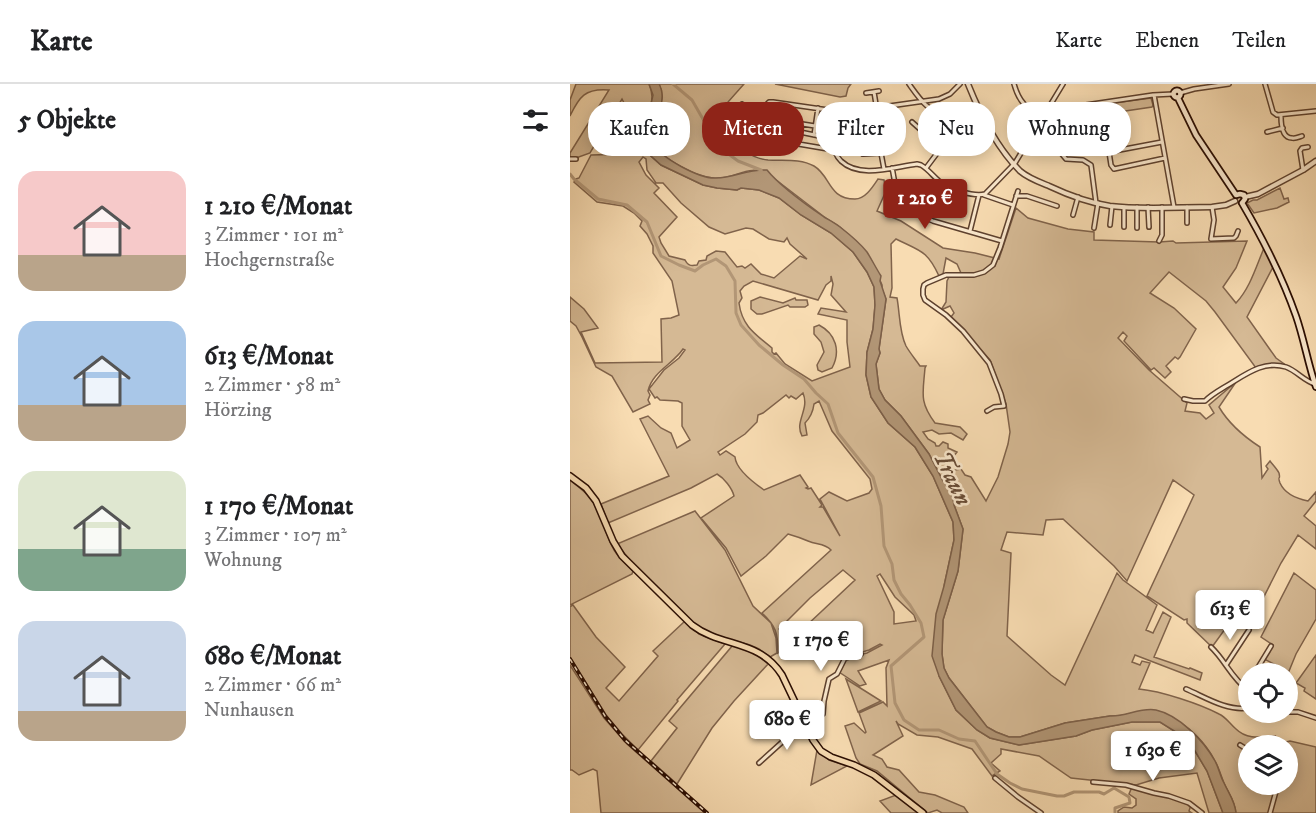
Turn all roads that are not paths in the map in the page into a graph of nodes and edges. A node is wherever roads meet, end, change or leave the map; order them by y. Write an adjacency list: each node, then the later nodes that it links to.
1 (909, 84): 16 (street)
2 (960, 84): 16 (street)
3 (968, 84): 17 (street)
4 (1014, 84): 18 (street)
5 (1063, 84): 19 (street)
6 (1173, 84): 13 (main road)
7 (1229, 84): 9 (street)
8 (1265, 84): 22 (street)
9 (1205, 86): 13 (street)
10 (879, 91): 11 (street)
11 (874, 92): 12 (street); 15 (street)
12 (866, 93)
13 (1177, 94): 14 (street); 55 (main road)
14 (1154, 95): 20 (street); 34 (street)
15 (876, 102)
16 (923, 102)
17 (976, 102)
18 (1022, 102)
19 (1051, 102)
20 (1107, 102)
21 (1316, 111): 22 (street)
22 (1281, 116): 27 (street)
23 (816, 120): 26 (street)
24 (912, 122): 48 (street)
25 (804, 124): 26 (street)
26 (815, 126): 30 (street)
27 (1282, 128): 28 (street); 32 (street)
28 (1267, 132)
29 (804, 133): 30 (street)
30 (813, 135): 31 (street)
31 (816, 136)
32 (1302, 136)
33 (995, 137): 46 (street)
34 (1162, 142): 36 (street); 42 (street)
35 (1308, 147): 50 (street)
36 (1131, 148)
37 (837, 156): 49 (street)
38 (882, 156): 49 (street)
39 (1019, 156): 46 (street)
40 (1064, 156): 57 (street)
41 (1110, 156): 42 (street)
42 (1165, 158): 65 (street)
43 (570, 159): 44 (street)
44 (576, 159)
45 (1316, 161): 50 (street)
46 (1015, 163): 52 (street); 54 (street)
47 (892, 168): 48 (street); 49 (street); 76 (street)
48 (926, 168): 52 (street)
49 (884, 169)
50 (1304, 170): 56 (street)
51 (1018, 190): 53 (street)
52 (981, 195): 58 (street); 76 (street)
53 (1016, 196): 58 (street); 59 (street)
54 (1078, 197): 57 (street); 68 (street)
55 (1236, 198): 56 (main road); 56 (main road); 67 (street)
56 (1243, 200): 79 (main road)
57 (1097, 203): 60 (street); 73 (street)
58 (1013, 206): 77 (street)
59 (1057, 206)
60 (1112, 206): 61 (street); 70 (street)
61 (1124, 207): 62 (street); 71 (street)
62 (1137, 207): 63 (street); 74 (street)
63 (1148, 207): 64 (street); 72 (street)
64 (1162, 207): 65 (street); 78 (street)
65 (1174, 207): 66 (street)
66 (1187, 207): 67 (street); 69 (street)
67 (1212, 207): 75 (street)
68 (1073, 215)
69 (1187, 223)
70 (1110, 225)
71 (1124, 227)
72 (1149, 227)
73 (1094, 228)
74 (1137, 228)
75 (1238, 231)
76 (969, 232): 77 (street)
77 (1002, 241): 81 (street)
78 (1159, 241)
79 (1315, 386): 80 (street)
80 (1184, 399)
81 (987, 411)
82 (570, 476): 94 (main road)
83 (1249, 630): 88 (street)
84 (1271, 646): 87 (street)
85 (1211, 647): 88 (street)
86 (861, 654): 94 (street)
87 (1261, 663)
88 (1226, 665): 89 (street)
89 (1238, 680)
90 (1186, 689): 91 (street)
91 (1238, 708)
92 (1298, 712): 93 (street)
93 (1316, 717)
94 (806, 725): 95 (street); 99 (main road)
95 (759, 763)
96 (995, 778): 100 (street)
97 (1093, 782): 101 (street)
98 (1275, 795): 102 (street)
99 (923, 813)
100 (1041, 813)
101 (1202, 813)
102 (1270, 813)

